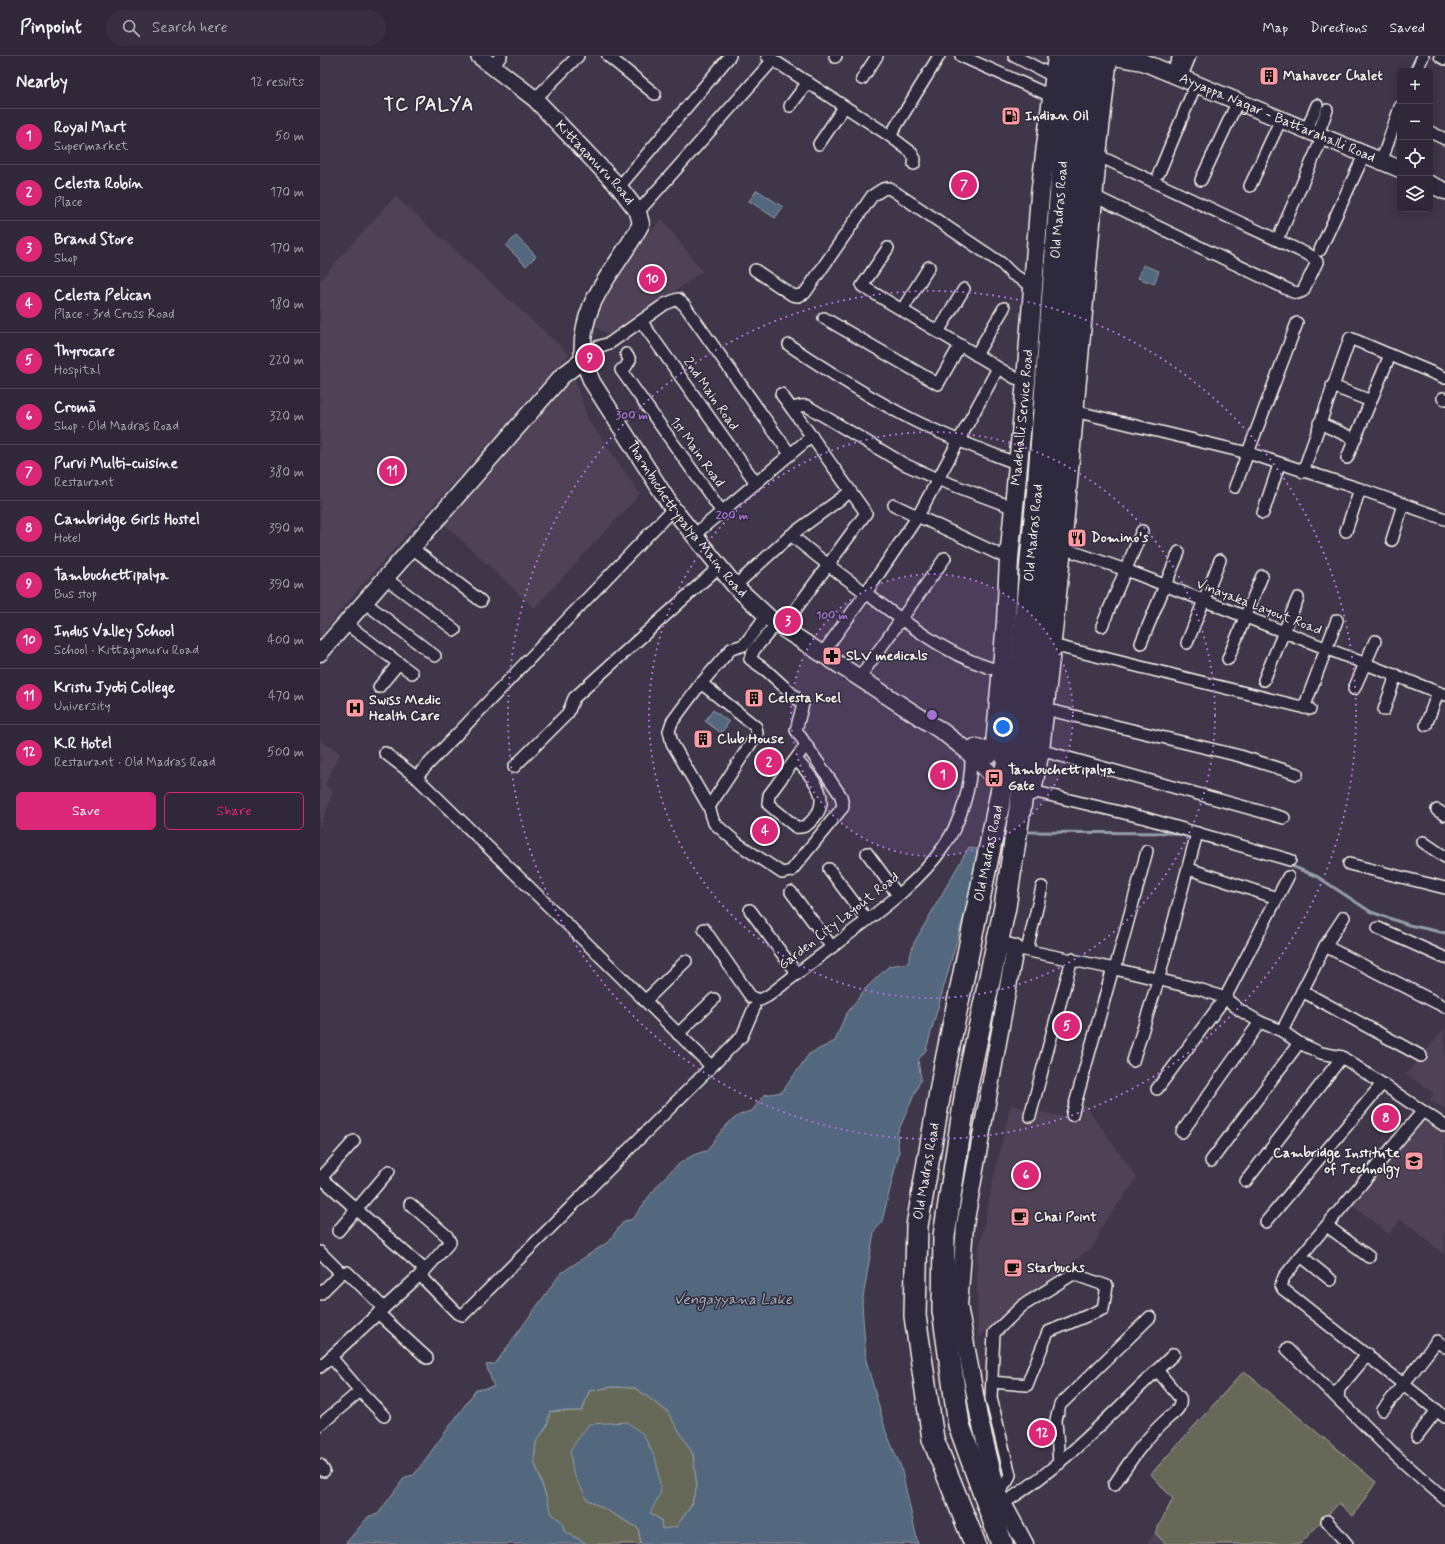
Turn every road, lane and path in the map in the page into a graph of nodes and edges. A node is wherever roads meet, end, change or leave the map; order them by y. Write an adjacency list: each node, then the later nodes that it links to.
1 (478, 56): 19 (main road, Kittaganuru Road)
2 (578, 56): 28 (street)
3 (608, 56): 26 (street)
4 (730, 56): 49 (street)
5 (877, 56): 23 (street)
6 (939, 56): 38 (street)
7 (961, 56): 27 (street)
8 (1014, 56): 22 (street)
9 (1057, 56): 22 (main road, Madehalli Service Road)
10 (1071, 56): 157 (highway, Old Madras Road)
11 (1090, 56): 180 (highway, Old Madras Road)
12 (1108, 56): 21 (main road, Ayyappa Nagar - Battarahalli Road); 42 (main road)
13 (1179, 56): 21 (street)
14 (1190, 56): 21 (street)
15 (1423, 56): 20 (street)
16 (1440, 56): 18 (street)
17 (770, 58): 24 (street); 53 (street)
18 (1445, 59)
19 (497, 61): 28 (main road, Kittaganuru Road)
20 (1417, 68)
21 (1176, 76): 25 (main road, Ayyappa Nagar - Battarahalli Road)
22 (1055, 77): 27 (main road, Madehalli Service Road)
23 (862, 79)
24 (808, 82): 31 (street); 32 (street)
25 (1196, 84): 29 (main road, Ayyappa Nagar - Battarahalli Road); 46 (street)
26 (655, 94)
27 (1052, 96): 59 (main road, Madehalli Service Road)
28 (535, 99): 49 (main road, Kittaganuru Road)
29 (1238, 101): 34 (main road, Ayyappa Nagar - Battarahalli Road); 47 (street)
30 (1317, 105): 36 (street)
31 (790, 106)
32 (844, 107): 38 (street); 40 (street)
33 (1327, 110): 36 (street)
34 (1281, 118): 36 (main road, Ayyappa Nagar - Battarahalli Road); 50 (street)
35 (1397, 118): 43 (street)
36 (1316, 133): 41 (main road, Ayyappa Nagar - Battarahalli Road); 54 (street)
37 (1433, 133): 39 (street)
38 (890, 136): 44 (street)
39 (1445, 139)
40 (819, 144)
41 (1365, 153): 43 (main road, Ayyappa Nagar - Battarahalli Road); 56 (street)
42 (1097, 155): 52 (main road); 52 (street)
43 (1382, 160): 45 (main road, Ayyappa Nagar - Battarahalli Road)
44 (914, 164)
45 (1397, 168)
46 (1159, 173)
47 (1202, 180)
48 (1433, 185): 51 (main road)
49 (619, 186): 53 (main road, Kittaganuru Road)
50 (1250, 186)
51 (1445, 191)
52 (1094, 196): 80 (main road)
53 (638, 212): 72 (main road, Kittaganuru Road)
54 (1281, 232)
55 (888, 248): 62 (street)
56 (1320, 250)
57 (929, 267): 62 (street)
58 (755, 270): 59 (street)
59 (1034, 287): 75 (main road, Madehalli Service Road)
60 (964, 289): 66 (street)
61 (1004, 308): 70 (street)
62 (902, 310): 66 (street)
63 (824, 318): 68 (street)
64 (641, 321): 72 (street); 86 (street); 92 (street, 2nd Main Road)
65 (1298, 323): 85 (street)
66 (938, 332): 68 (street)
67 (789, 345): 84 (street)
68 (960, 345): 70 (street)
69 (626, 354): 100 (street, 1st Main Road)
70 (976, 355): 73 (street)
71 (1390, 355): 74 (street); 76 (street); 78 (street)
72 (582, 356): 99 (main road, Thambuchettypalya Main Road); 109 (main road)
73 (998, 368): 75 (street); 84 (street)
74 (1445, 378)
75 (1026, 381): 88 (main road, Madehalli Service Road)
76 (1332, 386): 78 (street); 81 (street)
77 (781, 394): 79 (street)
78 (1372, 401): 83 (street)
79 (792, 410): 82 (street); 91 (street)
80 (1074, 411): 85 (street); 110 (main road)
81 (1319, 423): 83 (street); 90 (street)
82 (812, 436): 86 (street); 95 (street)
83 (1355, 439): 87 (street)
84 (958, 440): 88 (street); 91 (street)
85 (1248, 453): 89 (street); 93 (street)
86 (790, 454): 92 (street)
87 (1347, 458)
88 (1018, 464): 98 (main road, Madehalli Service Road)
89 (1279, 465): 90 (street); 101 (street)
90 (1303, 472): 94 (street)
91 (937, 479): 98 (street); 102 (street)
92 (756, 483): 100 (street)
93 (1235, 487)
94 (1360, 489): 96 (street); 105 (street)
95 (850, 492): 107 (street); 116 (street)
96 (1403, 504): 103 (street); 108 (street)
97 (894, 505): 102 (street)
98 (1014, 508): 113 (main road, Madehalli Service Road)
99 (673, 509): 106 (main road, Thambuchettypalya Main Road); 169 (street)
100 (722, 512): 106 (street)
101 (1263, 513)
102 (918, 516): 113 (street); 122 (street)
103 (1445, 519)
104 (1142, 531): 117 (street)
105 (1346, 531)
106 (694, 535): 115 (main road, Thambuchettypalya Main Road)
107 (791, 535): 116 (street); 120 (street)
108 (1392, 540)
109 (412, 548): 119 (main road); 124 (street)
110 (1062, 548): 117 (street, Vinayaka Layout Road); 138 (main road)
111 (1179, 552): 121 (street)
112 (945, 558): 128 (street)
113 (1009, 559): 148 (main road, Madehalli Service Road)
114 (1220, 560): 125 (street)
115 (720, 566): 120 (main road, Thambuchettypalya Main Road); 167 (street)
116 (828, 566): 122 (street); 131 (street)
117 (1126, 570): 121 (street, Vinayaka Layout Road); 132 (street)
118 (1262, 576): 127 (street)
119 (385, 578): 126 (main road); 133 (street)
120 (735, 586): 131 (main road, Thambuchettypalya Main Road)
121 (1165, 586): 125 (street, Vinayaka Layout Road); 136 (street)
122 (866, 594): 128 (street); 142 (street)
123 (1298, 598): 134 (street)
124 (481, 601)
125 (1203, 601): 127 (street, Vinayaka Layout Road); 137 (street)
126 (364, 602): 130 (main road); 143 (street)
127 (1245, 617): 134 (street, Vinayaka Layout Road); 145 (street)
128 (902, 620): 148 (street); 151 (street)
129 (1337, 620): 139 (street)
130 (346, 623): 141 (main road); 146 (street)
131 (775, 623): 140 (street); 142 (main road, Thambuchettypalya Main Road); 144 (street)
132 (1102, 626)
133 (455, 630)
134 (1283, 632): 139 (street, Vinayaka Layout Road); 152 (street)
135 (1375, 641): 147 (street)
136 (1141, 643)
137 (1187, 643)
138 (1052, 645): 139 (street); 158 (main road)
139 (1326, 648): 147 (street, Vinayaka Layout Road)
140 (731, 649): 144 (street); 153 (street)
141 (320, 653)
142 (822, 654): 151 (main road, Thambuchettypalya Main Road)
143 (435, 656)
144 (750, 660): 162 (street)
145 (1228, 660)
146 (399, 663): 149 (street); 154 (street)
147 (1365, 664): 150 (street, Vinayaka Layout Road); 155 (street)
148 (1002, 670): 160 (main road, Madehalli Service Road)
149 (412, 673)
150 (1396, 675): 156 (street, Vinayaka Layout Road); 159 (street)
151 (859, 678): 165 (main road, Thambuchettypalya Main Road)
152 (1264, 680)
153 (701, 683): 172 (street); 172 (street)
154 (380, 687)
155 (1354, 689)
156 (1442, 694): 161 (street)
157 (1018, 699): 160 (highway); 170 (highway, Old Madras Road)
158 (1045, 709): 163 (main road); 168 (street)
159 (1384, 710)
160 (999, 713): 165 (main road, Madehalli Service Road)
161 (1426, 725)
162 (806, 744): 166 (street); 175 (street)
163 (1040, 750): 171 (main road); 173 (street)
164 (385, 753): 169 (street)
165 (971, 754): 170 (main road, Thambuchettypalya Main Road); 190 (street, Garden City Layout Road)
166 (796, 759): 174 (street); 174 (street)
167 (514, 767)
168 (1297, 774)
169 (416, 777): 209 (street)
170 (1003, 786): 268 (highway, Old Madras Road)
171 (1032, 791): 176 (street); 180 (main road)
172 (709, 807): 175 (street)
173 (1284, 818)
174 (813, 819): 175 (street)
175 (825, 828)
176 (1196, 837): 182 (street); 185 (street)
177 (1423, 842): 181 (street)
178 (1146, 851): 203 (street)
179 (867, 853): 190 (street)
180 (1012, 856): 199 (highway, Old Madras Road)
181 (1445, 857)
182 (1290, 860)
183 (1349, 864): 188 (street)
184 (829, 869): 194 (street)
185 (1189, 869): 191 (street); 205 (street)
186 (1288, 877): 191 (street)
187 (1042, 887): 199 (street)
188 (1445, 888)
189 (791, 892): 198 (street)
190 (898, 895): 194 (street, Garden City Layout Road)
191 (1277, 898): 207 (street)
192 (750, 910): 204 (street)
193 (1344, 916): 197 (street)
194 (867, 920): 198 (street, Garden City Layout Road)
195 (1378, 928): 200 (street)
196 (704, 929): 204 (street, Garden City Layout Road)
197 (1325, 946): 206 (street); 210 (street)
198 (832, 947): 204 (street, Garden City Layout Road)
199 (1013, 947): 201 (street); 266 (highway, Old Madras Road)
200 (1445, 958)
201 (1072, 959): 203 (street); 224 (street)
202 (686, 961): 209 (street)
203 (1114, 969): 205 (street); 223 (street)
204 (797, 974)
205 (1158, 981): 207 (street); 218 (street)
206 (1302, 991): 213 (street); 216 (street)
207 (1225, 998): 212 (street); 221 (street)
208 (714, 999): 214 (street)
209 (645, 1001): 214 (street)
210 (1445, 1007)
211 (754, 1008): 219 (street)
212 (1260, 1022): 213 (street); 226 (street)
213 (1282, 1031): 215 (street)
214 (678, 1034): 219 (street)
215 (1299, 1043): 217 (street); 228 (street)
216 (1421, 1056)
217 (1342, 1057): 220 (street); 231 (street)
218 (1133, 1061)
219 (711, 1066): 241 (street)
220 (1382, 1084): 222 (street); 234 (street)
221 (1157, 1089)
222 (1422, 1112): 225 (street); 235 (street)
223 (1072, 1115)
224 (1030, 1116)
225 (1445, 1126)
226 (1182, 1132)
227 (354, 1141): 230 (street)
228 (1211, 1161)
229 (389, 1171): 233 (street)
230 (320, 1178): 233 (street)
231 (1246, 1181)
232 (410, 1204): 241 (street)
233 (358, 1210): 236 (street); 241 (street)
234 (1266, 1222)
235 (1327, 1226): 238 (street); 239 (street)
236 (338, 1231)
237 (320, 1252): 240 (street)
238 (1301, 1256): 242 (street); 249 (street)
239 (1369, 1257)
240 (341, 1273): 243 (street); 244 (street)
241 (422, 1273): 244 (street)
242 (1331, 1280)
243 (320, 1294)
244 (381, 1311): 250 (street); 251 (street)
245 (1150, 1317): 263 (street)
246 (1445, 1348): 255 (street)
247 (1287, 1349): 257 (street)
248 (1174, 1354): 253 (street)
249 (1368, 1354): 255 (street); 257 (street)
250 (331, 1357): 252 (street); 256 (street)
251 (427, 1358)
252 (320, 1367)
253 (1157, 1370): 263 (street); 264 (street)
254 (992, 1382): 254 (street); 266 (street)
255 (1403, 1383): 258 (street); 259 (street)
256 (360, 1391): 260 (street); 261 (street)
257 (1338, 1399): 265 (street)
258 (1383, 1410)
259 (1441, 1413): 262 (street)
260 (384, 1416)
261 (320, 1426)
262 (1417, 1436)
263 (1058, 1464): 266 (street)
264 (1114, 1485)
265 (1445, 1499)
266 (994, 1502): 269 (highway, Old Madras Road); 270 (main road)
267 (1327, 1521): 271 (street)
268 (975, 1544)
269 (1002, 1544)
270 (1025, 1544)
271 (1344, 1544)

